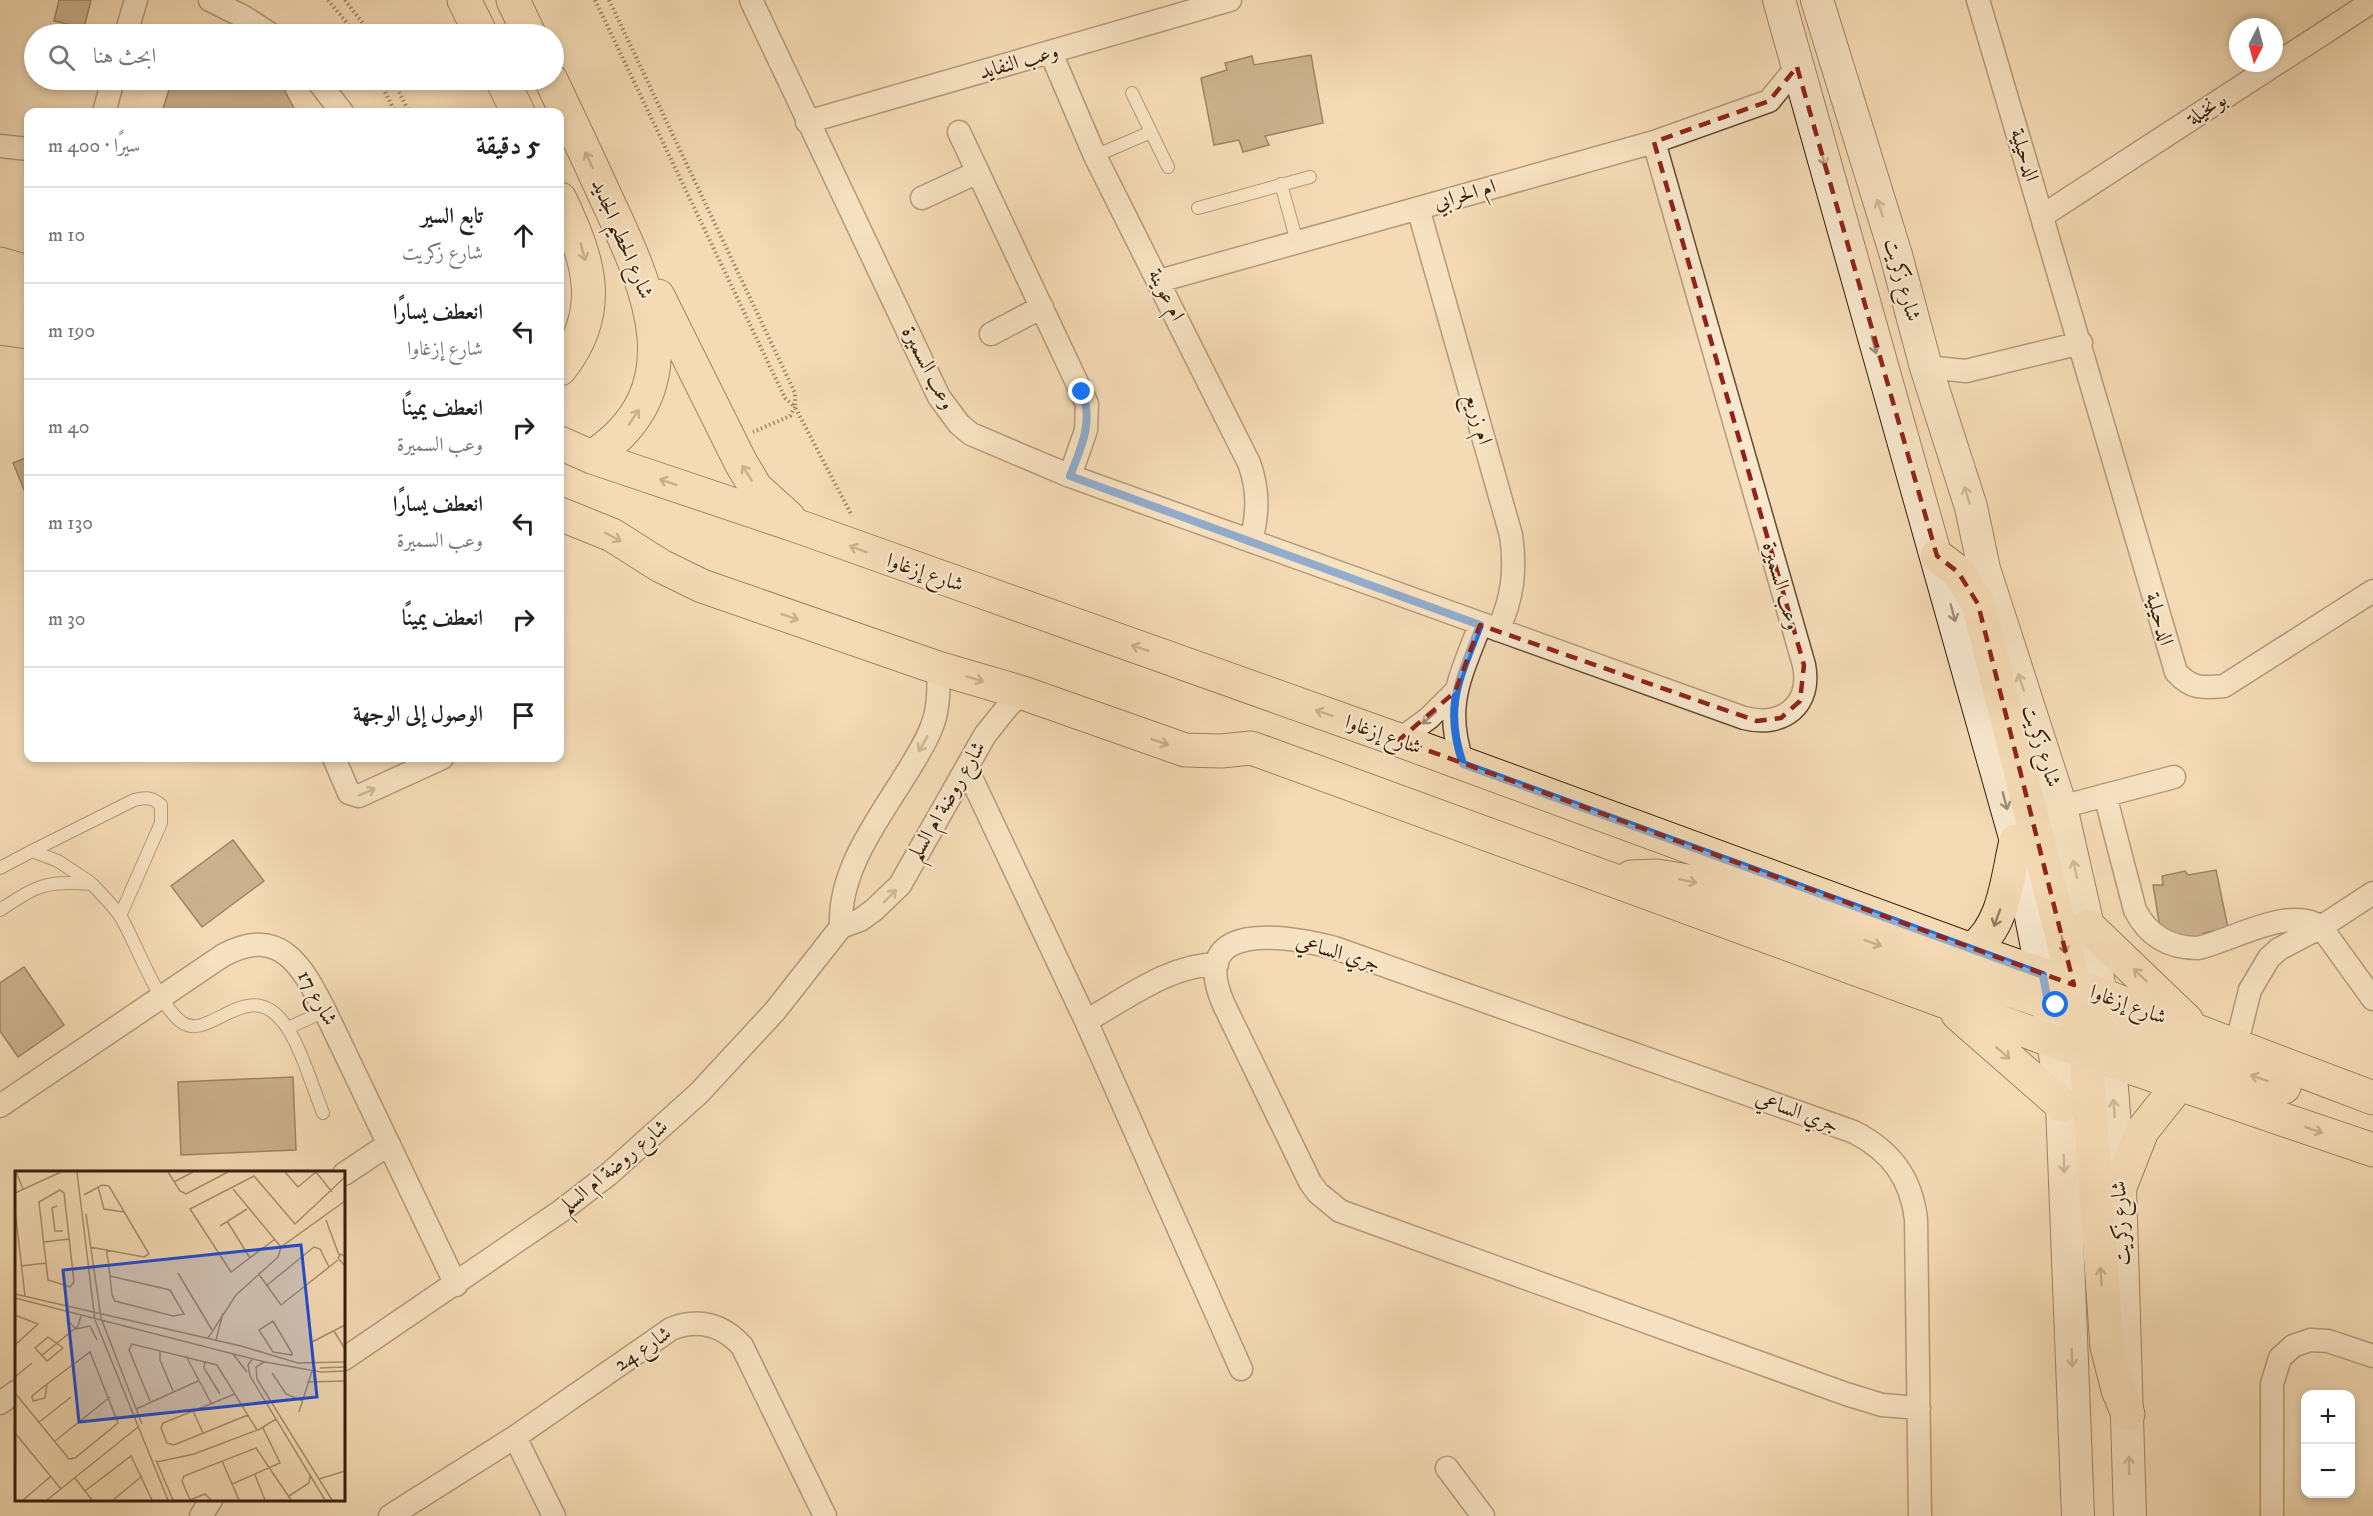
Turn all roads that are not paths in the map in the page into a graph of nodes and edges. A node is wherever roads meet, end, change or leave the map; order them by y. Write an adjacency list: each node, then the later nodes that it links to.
1 (136, 0): 11 (street)
2 (210, 0): 12 (street)
3 (464, 0): 13 (main road)
4 (513, 0): 14 (main road)
5 (751, 0): 27 (street, وعب السميرة)
6 (1230, 0): 15 (street, وعب النفايد)
7 (1779, 0): 16 (main road, شارع زكريت)
8 (1817, 0): 52 (main road, شارع زكريت, one-way to 8)
9 (1978, 0): 42 (street, الدحيلية)
10 (2373, 1): 42 (street, بونخيلة)
11 (129, 24)
12 (255, 24)
13 (476, 24)
14 (524, 24)
15 (1051, 53): 27 (street, وعب النفايد); 33 (street, ام عوينة)
16 (1797, 67): 22 (street); 26 (main road, شارع زكريت)
17 (110, 90): 23 (street)
18 (325, 90): 24 (street)
19 (507, 90): 25 (main road)
20 (556, 90): 44 (main road, شارع الحطيم الجديد, one-way to 20)
21 (1132, 93): 29 (lane)
22 (1769, 101): 26 (street); 30 (street, ام الحرابي)
23 (105, 108)
24 (339, 108)
25 (516, 108)
26 (1812, 116): 60 (main road, شارع زكريت, one-way to 60)
27 (807, 122): 56 (street, وعب السميرة)
28 (958, 132): 35 (street)
29 (1151, 132): 33 (lane); 34 (lane)
30 (1654, 142): 41 (street, ام الحرابي); 62 (street, وعب السميرة)
31 (0, 146): 32 (street)
32 (24, 149)
33 (1095, 156): 45 (street, ام عوينة)
34 (1168, 167)
35 (978, 172): 38 (street); 47 (street)
36 (1310, 177): 37 (lane)
37 (1281, 184): 40 (lane); 43 (lane)
38 (922, 198)
39 (564, 207): 51 (main road, شارع الحطيم الجديد, one-way to 51)
40 (1198, 208)
41 (1418, 208): 43 (street, ام الحرابي); 62 (street, ام زريع)
42 (2042, 216): 50 (street, الدحيلية)
43 (1297, 242): 45 (street, ام الحرابي)
44 (632, 251): 54 (main road, شارع الحطيم الجديد, one-way to 44); 58 (main road, one-way to 44)
45 (1159, 281): 59 (street, ام عوينة)
46 (0, 297): 48 (main road)
47 (1042, 307): 49 (street); 56 (street)
48 (16, 326)
49 (991, 334)
50 (2081, 343): 52 (street); 61 (street, الدحيلية)
51 (564, 362)
52 (1930, 380): 73 (main road, شارع زكريت, one-way to 52)
53 (564, 444): 54 (main road, شارع إزغاوا)
54 (592, 457): 55 (main road); 58 (main road, شارع إزغاوا, one-way to 54)
55 (564, 458)
56 (1070, 476): 59 (street, وعب السميرة)
57 (564, 516): 63 (main road, شارع إزغاوا, one-way to 63)
58 (803, 528): 66 (main road, شارع إزغاوا, one-way to 58)
59 (1251, 542): 62 (street, وعب السميرة)
60 (1938, 556): 74 (main road, شارع زكريت, one-way to 74); 91 (main road, one-way to 91)
61 (2373, 591)
62 (1489, 627): 64 (street)
63 (938, 668): 65 (main road, شارع إزغاوا, one-way to 65); 83 (street, one-way to 83)
64 (1455, 692): 66 (street, one-way to 66); 69 (street)
65 (1023, 693): 70 (street, شارع روضة ام السلم); 77 (main road, شارع إزغاوا, one-way to 77)
66 (1399, 740): 69 (main road, شارع إزغاوا)
67 (336, 762): 68 (street, one-way to 68)
68 (433, 762)
69 (1463, 764): 85 (main road, شارع إزغاوا)
70 (967, 769): 83 (street, شارع روضة ام السلم, one-way to 70); 92 (street)
71 (2174, 777): 72 (street)
72 (2105, 795): 73 (street); 84 (street)
73 (2061, 807): 82 (main road, شارع زكريت, one-way to 73)
74 (2016, 841): 85 (main road, one-way to 85); 91 (main road, شارع زكريت)
75 (32, 851): 76 (lane); 78 (lane); 81 (lane)
76 (0, 868)
77 (1609, 879): 89 (main road, شارع إزغاوا); 91 (main road, one-way to 91)
78 (92, 884): 80 (lane); 81 (lane)
79 (2373, 893): 84 (street)
80 (0, 910)
81 (120, 916): 87 (lane)
82 (2088, 926): 91 (main road, شارع زكريت); 94 (main road, one-way to 82)
83 (841, 927): 105 (street, شارع روضة ام السلم)
84 (2321, 927): 88 (street); 95 (street)
85 (1971, 951): 91 (main road, شارع إزغاوا)
86 (1217, 964): 92 (street); 111 (street); 111 (street, جري الساعي)
87 (163, 997): 90 (street, شارع 17); 93 (lane); 99 (street, شارع 17)
88 (2373, 999)
89 (1943, 1001): 91 (main road, شارع إزغاوا); 98 (main road, one-way to 98)
90 (325, 1011): 93 (lane); 101 (street, شارع 17)
91 (2079, 1017): 94 (main road, شارع إزغاوا); 96 (main road, شارع إزغاوا); 97 (main road, one-way to 91); 98 (main road, شارع زكريت); 104 (main road, شارع زكريت, one-way to 91); 112 (main road, one-way to 91)
92 (1086, 1021): 108 (street)
93 (288, 1028): 100 (lane)
94 (2197, 1031): 95 (main road, شارع إزغاوا)
95 (2236, 1046): 97 (main road, شارع إزغاوا)
96 (2180, 1083): 102 (main road, شارع إزغاوا, one-way to 102); 104 (main road)
97 (2365, 1095)
98 (2062, 1105): 122 (main road, شارع زكريت, one-way to 122)
99 (0, 1106)
100 (323, 1113)
101 (388, 1144): 103 (street); 105 (street, شارع 17)
102 (2373, 1150)
103 (345, 1173)
104 (2120, 1188): 112 (main road, شارع زكريت)
105 (456, 1285): 107 (street, شارع روضة ام السلم)
106 (2373, 1356): 124 (street)
107 (345, 1358)
108 (1241, 1369)
109 (15, 1393): 110 (street)
110 (0, 1403)
111 (1919, 1408): 121 (street, جري الساعي)
112 (2128, 1414): 123 (main road, شارع زكريت, one-way to 112)
113 (515, 1437): 117 (street, شارع 24); 118 (street); 119 (street, شارع 24)
114 (1447, 1468): 120 (street)
115 (210, 1501): 116 (street)
116 (201, 1516)
117 (390, 1516)
118 (554, 1516)
119 (825, 1516)
120 (1483, 1516)
121 (1920, 1516)
122 (2078, 1516)
123 (2130, 1516)
124 (2272, 1516)

